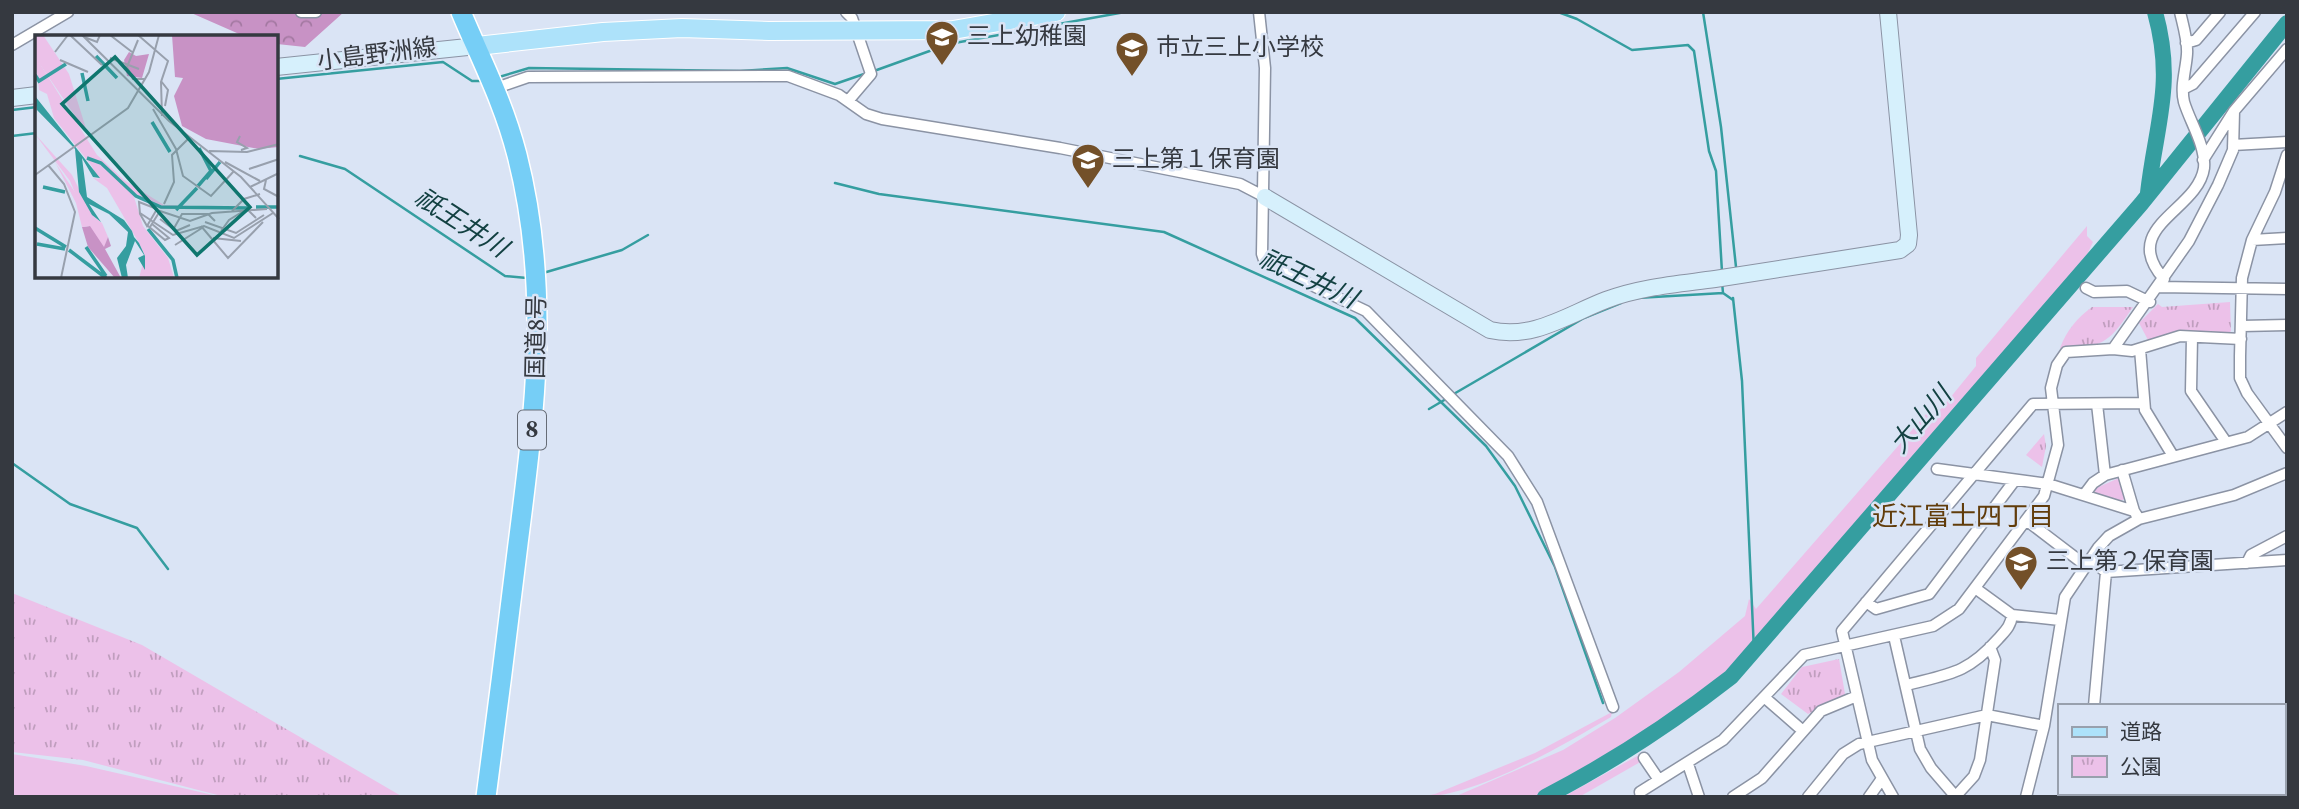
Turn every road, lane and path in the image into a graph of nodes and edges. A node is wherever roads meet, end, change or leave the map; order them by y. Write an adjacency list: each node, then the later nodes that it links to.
1 (68, 12): 15 (street)
2 (301, 12): 3 (street)
3 (316, 12)
4 (461, 12): 16 (highway, 国道8号 / 8)
5 (846, 12): 13 (street)
6 (1056, 12): 12 (main road)
7 (1259, 12): 30 (street)
8 (1888, 12): 30 (street)
9 (2180, 12): 14 (street)
10 (2220, 12): 14 (street)
11 (2255, 12): 20 (street)
12 (985, 18): 13 (main road)
13 (855, 29): 16 (main road); 23 (street)
14 (2186, 43): 20 (street)
15 (12, 45)
16 (477, 46): 18 (street, 小島野洲線); 19 (highway, 国道8号 / 8)
17 (2287, 49): 24 (street)
18 (278, 67)
19 (496, 88): 23 (street); 88 (highway, 国道8号 / 8)
20 (2183, 89): 28 (street)
21 (35, 95): 22 (street)
22 (12, 98)
23 (848, 101): 30 (street)
24 (2234, 111): 26 (street); 28 (street)
25 (2287, 142): 26 (street)
26 (2233, 145): 33 (street)
27 (2287, 155): 29 (street)
28 (2203, 160): 33 (street)
29 (2281, 192): 32 (street)
30 (1265, 197): 78 (street)
31 (2287, 238): 32 (street)
32 (2252, 240): 35 (street)
33 (2162, 283): 35 (street); 37 (street)
34 (2086, 288): 37 (street)
35 (2242, 289): 36 (street); 39 (street)
36 (2287, 289)
37 (2150, 302): 42 (street)
38 (2287, 325): 39 (street)
39 (2242, 326): 41 (street)
40 (2192, 337): 41 (street); 43 (street); 49 (street)
41 (2241, 340): 48 (street)
42 (2113, 349): 43 (street); 45 (street)
43 (2140, 349): 44 (street)
44 (2144, 403): 46 (street); 51 (street)
45 (2053, 404): 46 (street); 55 (street); 58 (street)
46 (2097, 404): 56 (street)
47 (2287, 412): 48 (street)
48 (2270, 424): 49 (street); 50 (street)
49 (2226, 442): 51 (street)
50 (2287, 448)
51 (2173, 456): 53 (street)
52 (1937, 469): 55 (street)
53 (2122, 470): 56 (street); 60 (street)
54 (2287, 473): 60 (street)
55 (1974, 474): 57 (street); 68 (street)
56 (2105, 475): 59 (street)
57 (2015, 480): 58 (street); 68 (street)
58 (2048, 484): 59 (street); 61 (street)
59 (2084, 495): 60 (street)
60 (2137, 515): 64 (street)
61 (2026, 520): 64 (street); 67 (street)
62 (2287, 536): 65 (street)
63 (2287, 561): 65 (street)
64 (2088, 562): 66 (street); 70 (street)
65 (2248, 563): 66 (street)
66 (2106, 572): 77 (street)
67 (1975, 588): 69 (street); 71 (street)
68 (1866, 602): 72 (street)
69 (2012, 615): 70 (street); 73 (street)
70 (2060, 620): 80 (street)
71 (1894, 636): 72 (street); 74 (street)
72 (1845, 646): 75 (street); 76 (street)
73 (1990, 647): 74 (street); 79 (street)
74 (1906, 685): 82 (street)
75 (1764, 696): 81 (street); 85 (street)
76 (1857, 696): 81 (street); 83 (street)
77 (2094, 704)
78 (1613, 707)
79 (1987, 715): 80 (street); 82 (street); 95 (street)
80 (2045, 726): 96 (street)
81 (1803, 731): 91 (street)
82 (1916, 731): 83 (street); 95 (street)
83 (1868, 742): 87 (street); 92 (street)
84 (1644, 758): 86 (street)
85 (1688, 764): 86 (street); 90 (street)
86 (1660, 780): 89 (street)
87 (1881, 780): 93 (street); 94 (street)
88 (486, 797)
89 (1641, 797)
90 (1699, 797)
91 (1733, 797)
92 (1808, 797)
93 (1869, 797)
94 (1893, 797)
95 (1956, 797)
96 (2026, 797)

